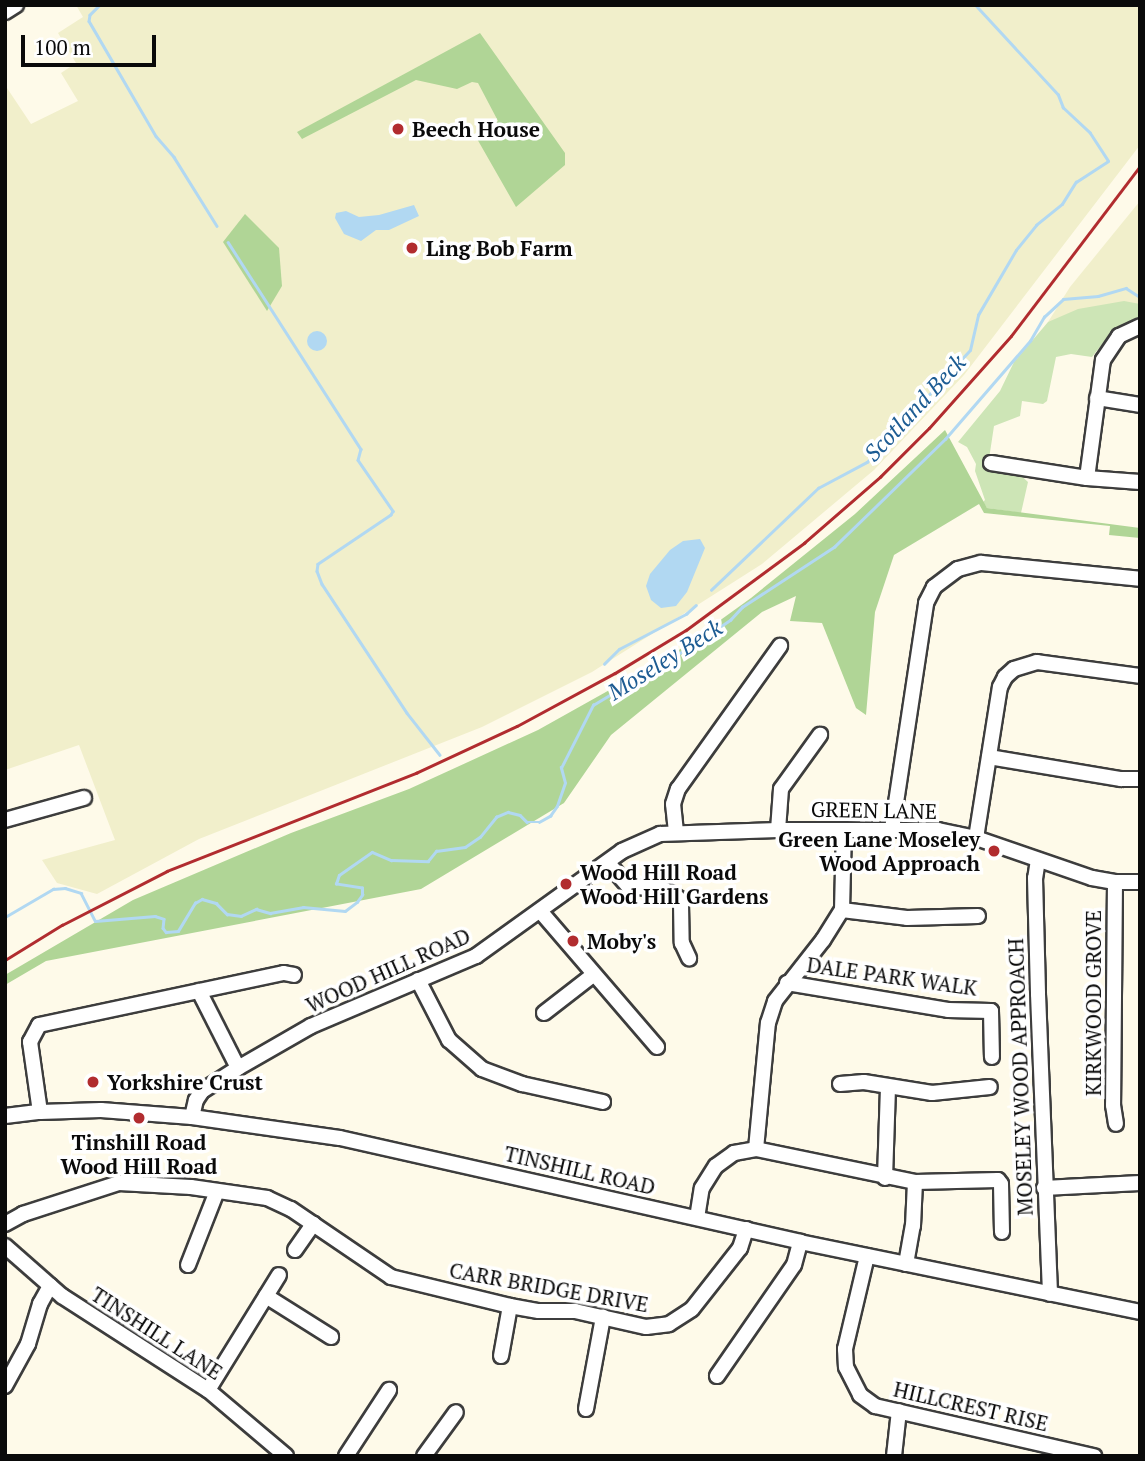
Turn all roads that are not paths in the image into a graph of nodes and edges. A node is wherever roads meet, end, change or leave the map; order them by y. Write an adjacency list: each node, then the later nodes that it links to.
1 (16, 5): 2 (street)
2 (5, 12)
3 (1140, 326): 4 (street)
4 (1097, 398): 5 (street); 7 (street)
5 (1140, 405)
6 (990, 463): 7 (street)
7 (1087, 478): 8 (street)
8 (1140, 482)
9 (1140, 579): 17 (street)
10 (779, 646): 20 (street)
11 (1140, 676): 13 (street)
12 (820, 735): 18 (street)
13 (989, 757): 14 (street); 21 (street)
14 (1140, 779)
15 (84, 797): 16 (street)
16 (5, 820)
17 (892, 829): 19 (street, GREEN LANE); 21 (street, GREEN LANE)
18 (778, 830): 19 (street, GREEN LANE); 20 (street, GREEN LANE)
19 (844, 830): 26 (street)
20 (676, 832): 23 (street, GREEN LANE)
21 (976, 838): 22 (street, GREEN LANE)
22 (1038, 860): 24 (street, GREEN LANE); 51 (street, MOSELEY WOOD APPROACH)
23 (608, 863): 27 (street, WOOD HILL ROAD); 29 (street)
24 (1115, 882): 25 (street, GREEN LANE); 46 (street, KIRKWOOD GROVE)
25 (1140, 882)
26 (842, 910): 28 (street); 33 (street)
27 (541, 912): 31 (street); 32 (street, WOOD HILL ROAD)
28 (978, 916)
29 (689, 958)
30 (295, 975): 34 (street)
31 (593, 975): 35 (street); 36 (street)
32 (418, 980): 38 (street, WOOD HILL ROAD); 42 (street)
33 (787, 982): 37 (street, DALE PARK WALK); 47 (street)
34 (199, 991): 38 (street); 43 (street)
35 (544, 1013)
36 (657, 1047)
37 (992, 1057)
38 (238, 1068): 45 (street, WOOD HILL ROAD)
39 (840, 1084): 40 (street)
40 (888, 1087): 41 (street); 48 (street)
41 (990, 1087)
42 (603, 1102)
43 (40, 1112): 44 (street, TINSHILL ROAD); 45 (street, TINSHILL ROAD)
44 (5, 1116)
45 (192, 1117): 53 (street, TINSHILL ROAD)
46 (1116, 1124)
47 (756, 1149): 48 (street); 53 (street)
48 (885, 1178): 49 (street)
49 (915, 1182): 57 (street); 62 (street)
50 (1140, 1183): 51 (street)
51 (1044, 1188): 66 (street, MOSELEY WOOD APPROACH)
52 (217, 1191): 54 (street, CARR BRIDGE DRIVE); 55 (street, CARR BRIDGE DRIVE); 63 (street)
53 (697, 1218): 56 (street, TINSHILL ROAD)
54 (5, 1224)
55 (313, 1224): 60 (street); 68 (street, CARR BRIDGE DRIVE)
56 (746, 1229): 58 (street, TINSHILL ROAD); 70 (street, CARR BRIDGE DRIVE)
57 (1002, 1232)
58 (800, 1242): 61 (street, TINSHILL ROAD); 73 (street)
59 (6, 1250): 65 (street, TINSHILL LANE)
60 (295, 1250)
61 (867, 1256): 62 (street, TINSHILL ROAD); 78 (street, HILLCREST RISE)
62 (906, 1264): 66 (street, TINSHILL ROAD)
63 (188, 1265)
64 (279, 1275): 67 (street)
65 (50, 1286): 74 (street); 75 (street, TINSHILL LANE)
66 (1050, 1294): 69 (street, TINSHILL ROAD)
67 (266, 1296): 71 (street); 75 (street)
68 (510, 1306): 70 (street, CARR BRIDGE DRIVE); 72 (street)
69 (1140, 1312)
70 (603, 1318): 77 (street)
71 (331, 1338)
72 (501, 1356)
73 (717, 1376)
74 (5, 1386)
75 (208, 1390): 80 (street, TINSHILL LANE)
76 (389, 1390): 81 (street)
77 (586, 1409)
78 (899, 1411): 83 (street); 84 (street, HILLCREST RISE)
79 (456, 1412): 82 (street)
80 (286, 1456)
81 (346, 1456)
82 (424, 1456)
83 (894, 1456)
84 (1094, 1456)

